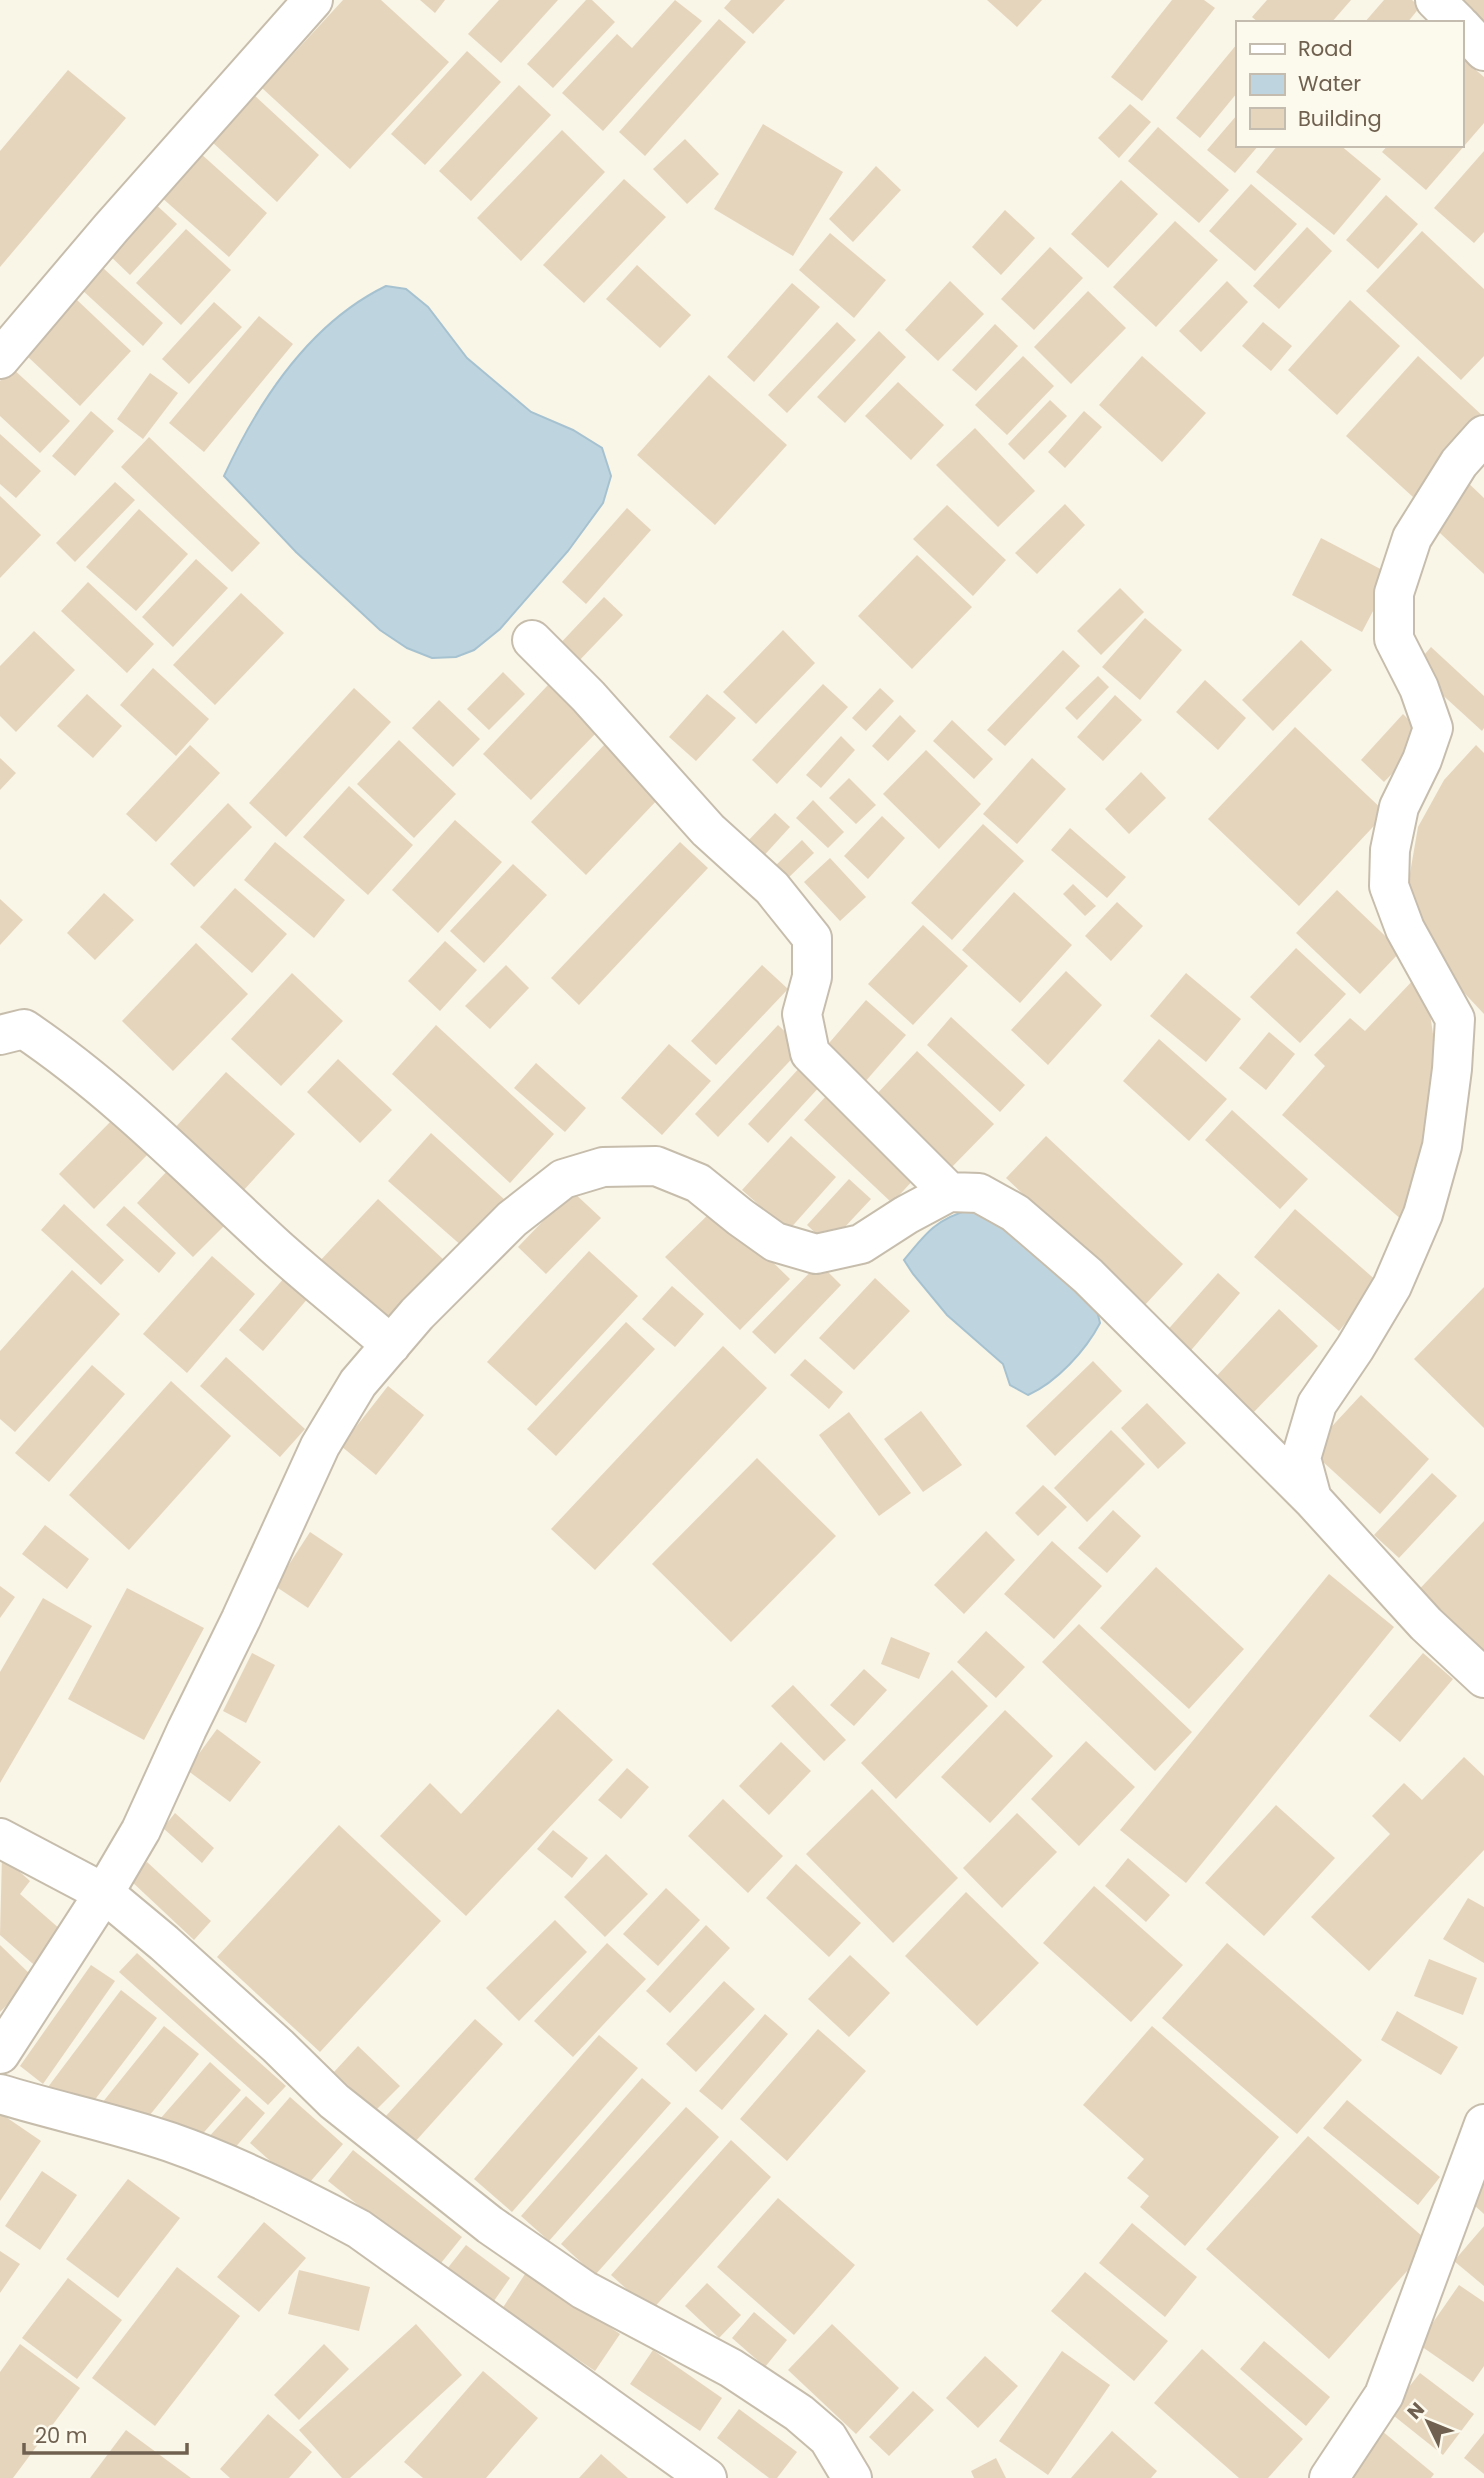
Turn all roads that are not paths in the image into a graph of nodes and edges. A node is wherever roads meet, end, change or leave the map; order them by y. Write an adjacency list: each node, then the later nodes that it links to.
1 (313, 0): 6 (street)
2 (1435, 0): 3 (street)
3 (1457, 21)
4 (1463, 27): 5 (street)
5 (1484, 51)
6 (0, 359)
7 (1484, 435): 12 (street)
8 (532, 640): 10 (street)
9 (0, 1035): 11 (street)
10 (949, 1192): 11 (street); 12 (street)
11 (391, 1345): 15 (street)
12 (1312, 1499): 13 (street)
13 (1484, 1678)
14 (0, 1838): 15 (street)
15 (104, 1893): 16 (street); 20 (street)
16 (0, 2054)
17 (0, 2094): 19 (street)
18 (1484, 2124): 21 (street)
19 (707, 2478)
20 (852, 2478)
21 (1329, 2478)

